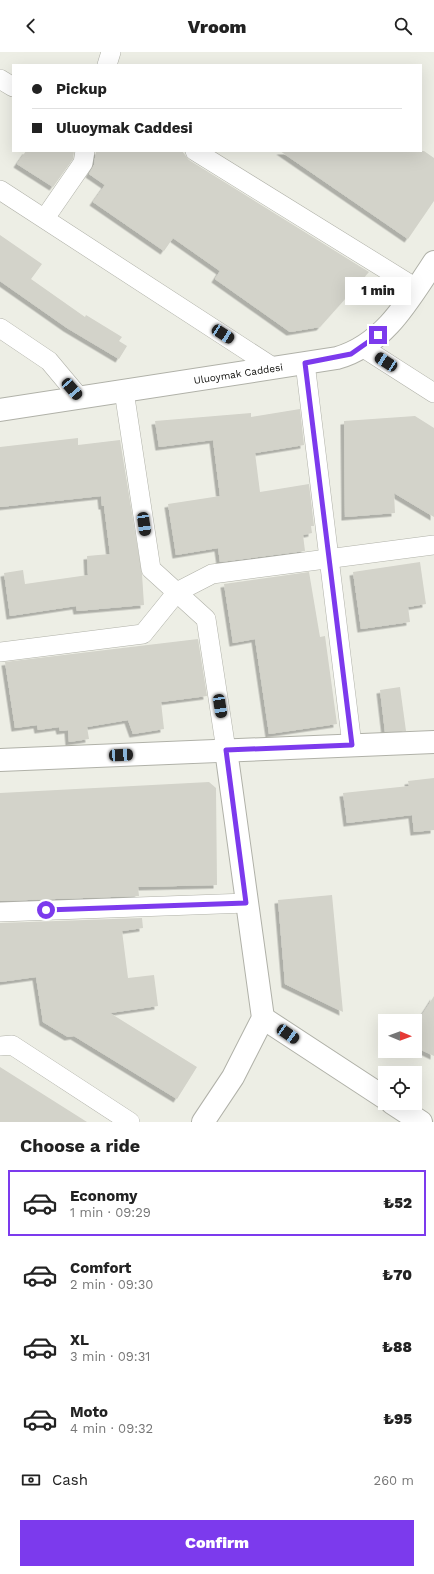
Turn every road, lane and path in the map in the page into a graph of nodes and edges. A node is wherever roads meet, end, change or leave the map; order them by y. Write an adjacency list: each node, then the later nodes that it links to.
1 (111, 52): 2 (street)
2 (107, 64)
3 (0, 79): 4 (street)
4 (12, 86)
5 (85, 152): 8 (street)
6 (197, 152): 10 (street)
7 (0, 190): 8 (street)
8 (45, 218): 14 (street)
9 (434, 262): 10 (street, Uluoymak Caddesi)
10 (416, 288): 12 (street, Uluoymak Caddesi)
11 (0, 328): 17 (street)
12 (362, 347): 13 (street, Uluoymak Caddesi); 16 (street)
13 (305, 363): 14 (street, Uluoymak Caddesi); 20 (street)
14 (274, 368): 15 (street, Uluoymak Caddesi)
15 (124, 391): 17 (street, Uluoymak Caddesi); 21 (street)
16 (434, 393)
17 (80, 398): 18 (street, Uluoymak Caddesi)
18 (0, 410)
19 (434, 545): 20 (street)
20 (329, 558): 21 (street); 24 (street)
21 (177, 592): 22 (street); 25 (street)
22 (0, 652)
23 (434, 742): 24 (street)
24 (352, 745): 25 (street)
25 (226, 750): 26 (street); 27 (street)
26 (0, 760)
27 (246, 903): 28 (street); 29 (street)
28 (0, 912)
29 (263, 1018): 31 (street); 34 (street)
30 (0, 1046): 33 (street)
31 (378, 1093)
32 (403, 1110): 35 (street)
33 (130, 1122)
34 (203, 1122)
35 (421, 1122)

